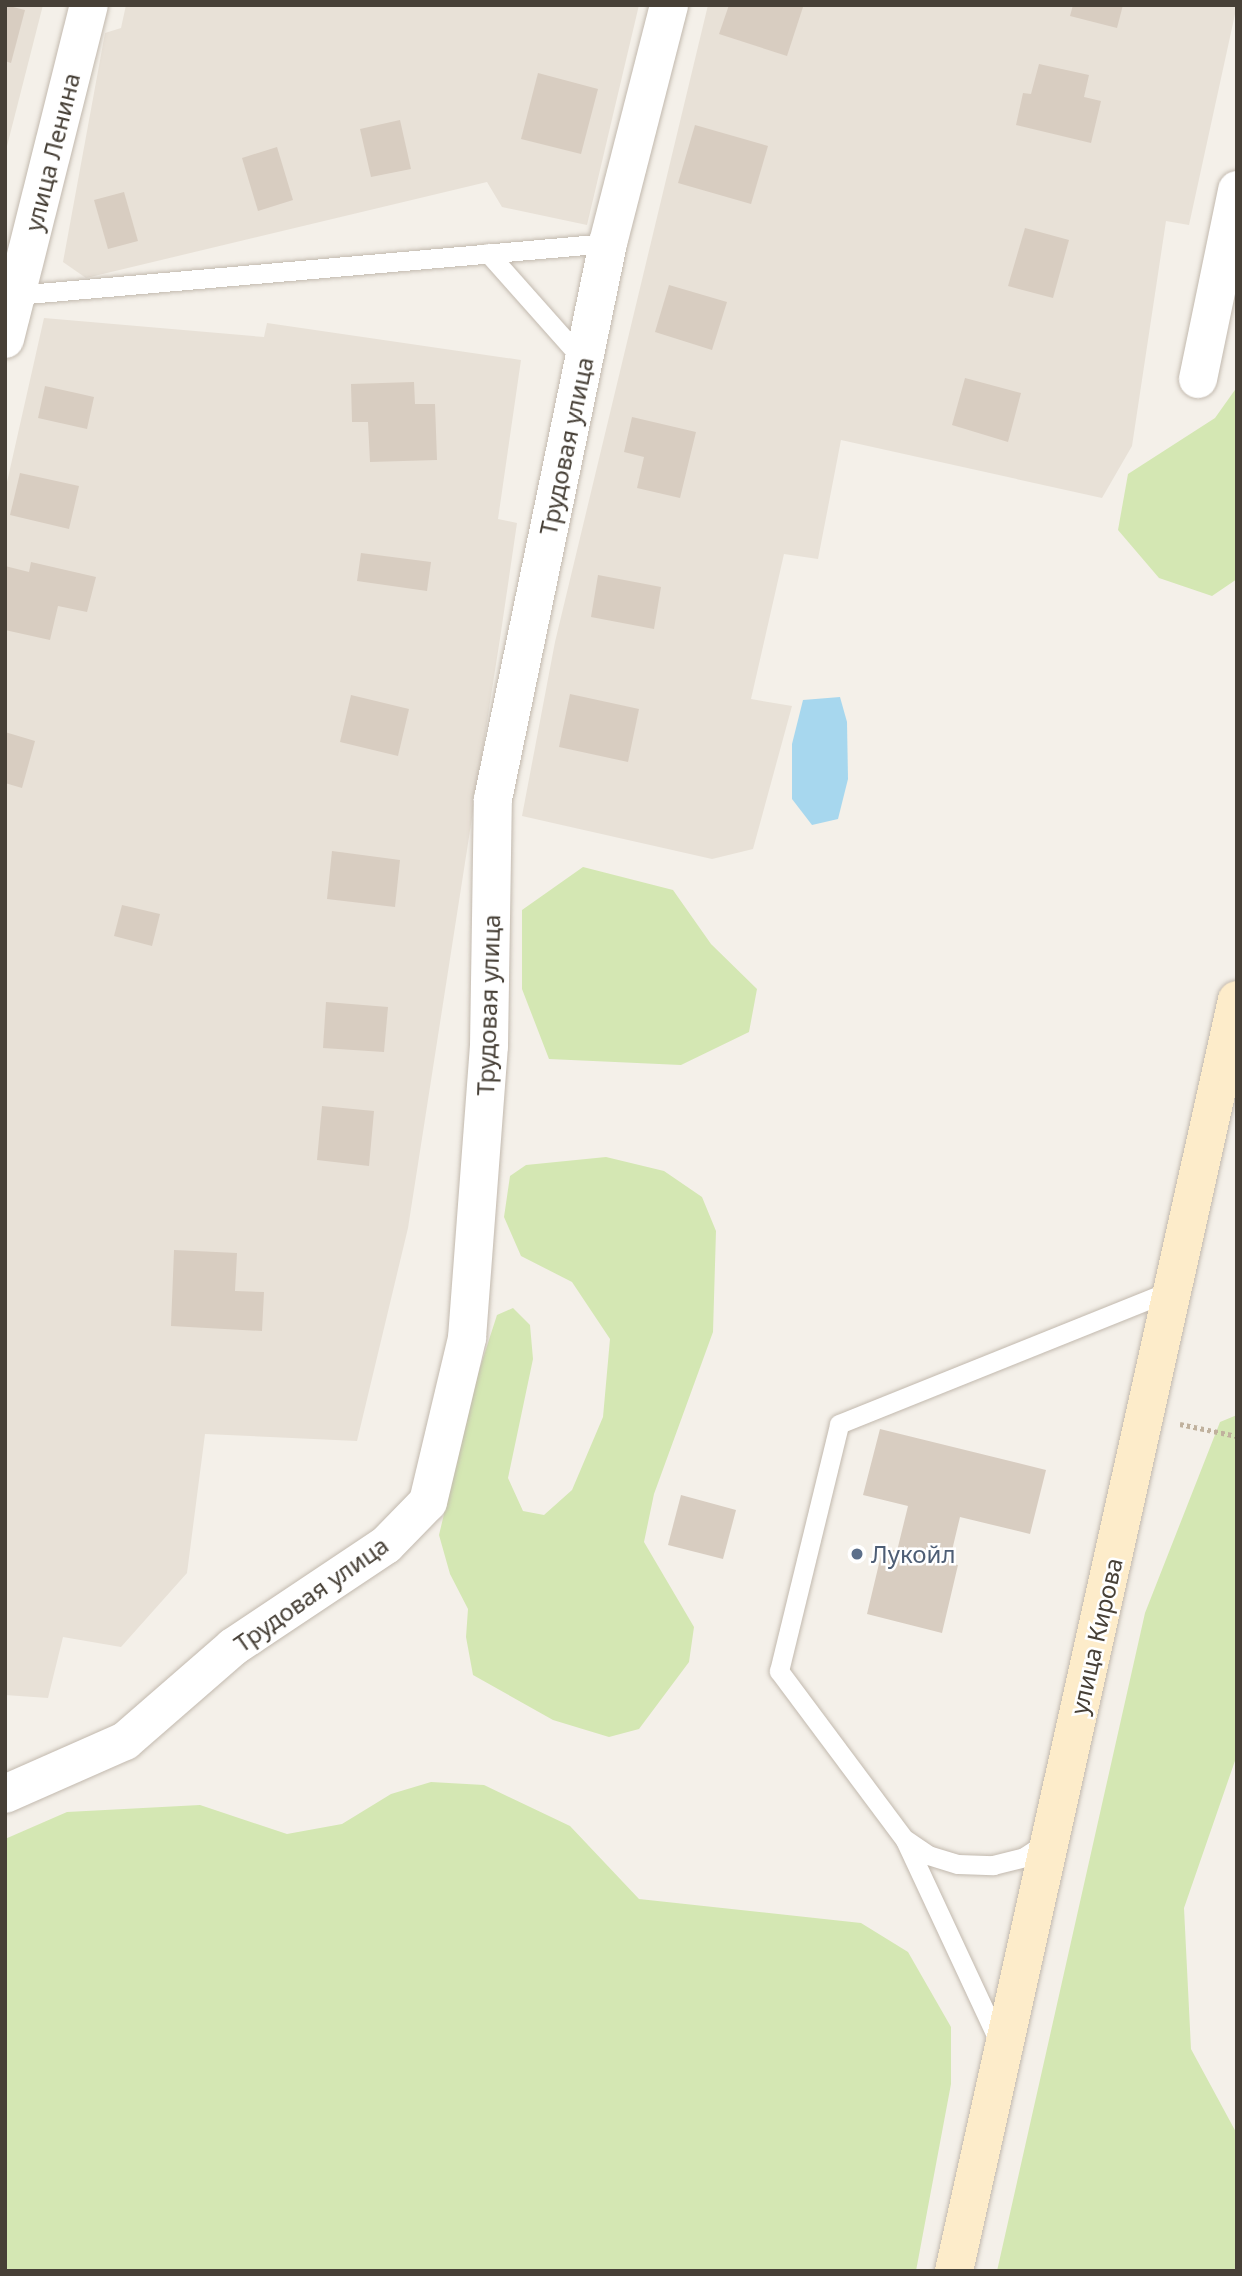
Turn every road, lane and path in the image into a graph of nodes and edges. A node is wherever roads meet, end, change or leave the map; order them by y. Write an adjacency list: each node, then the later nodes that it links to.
1 (89, 5): 6 (street, улица Ленина)
2 (669, 5): 4 (street, Трудовая улица)
3 (1237, 190): 9 (street)
4 (608, 243): 5 (lane); 8 (street, Трудовая улица)
5 (488, 253): 6 (lane); 8 (lane)
6 (16, 295): 7 (street, улица Ленина)
7 (5, 339)
8 (584, 361): 14 (street, Трудовая улица)
9 (1198, 379)
10 (1237, 1000): 11 (main road, улица Кирова)
11 (1174, 1290): 12 (main road, улица Кирова); 15 (lane)
12 (1145, 1417): 13 (path); 16 (main road, улица Кирова)
13 (1237, 1436)
14 (5, 1794)
15 (905, 1840): 16 (lane); 17 (lane)
16 (1050, 1840): 17 (main road, улица Кирова)
17 (1003, 2051): 18 (main road, улица Кирова)
18 (954, 2271)

